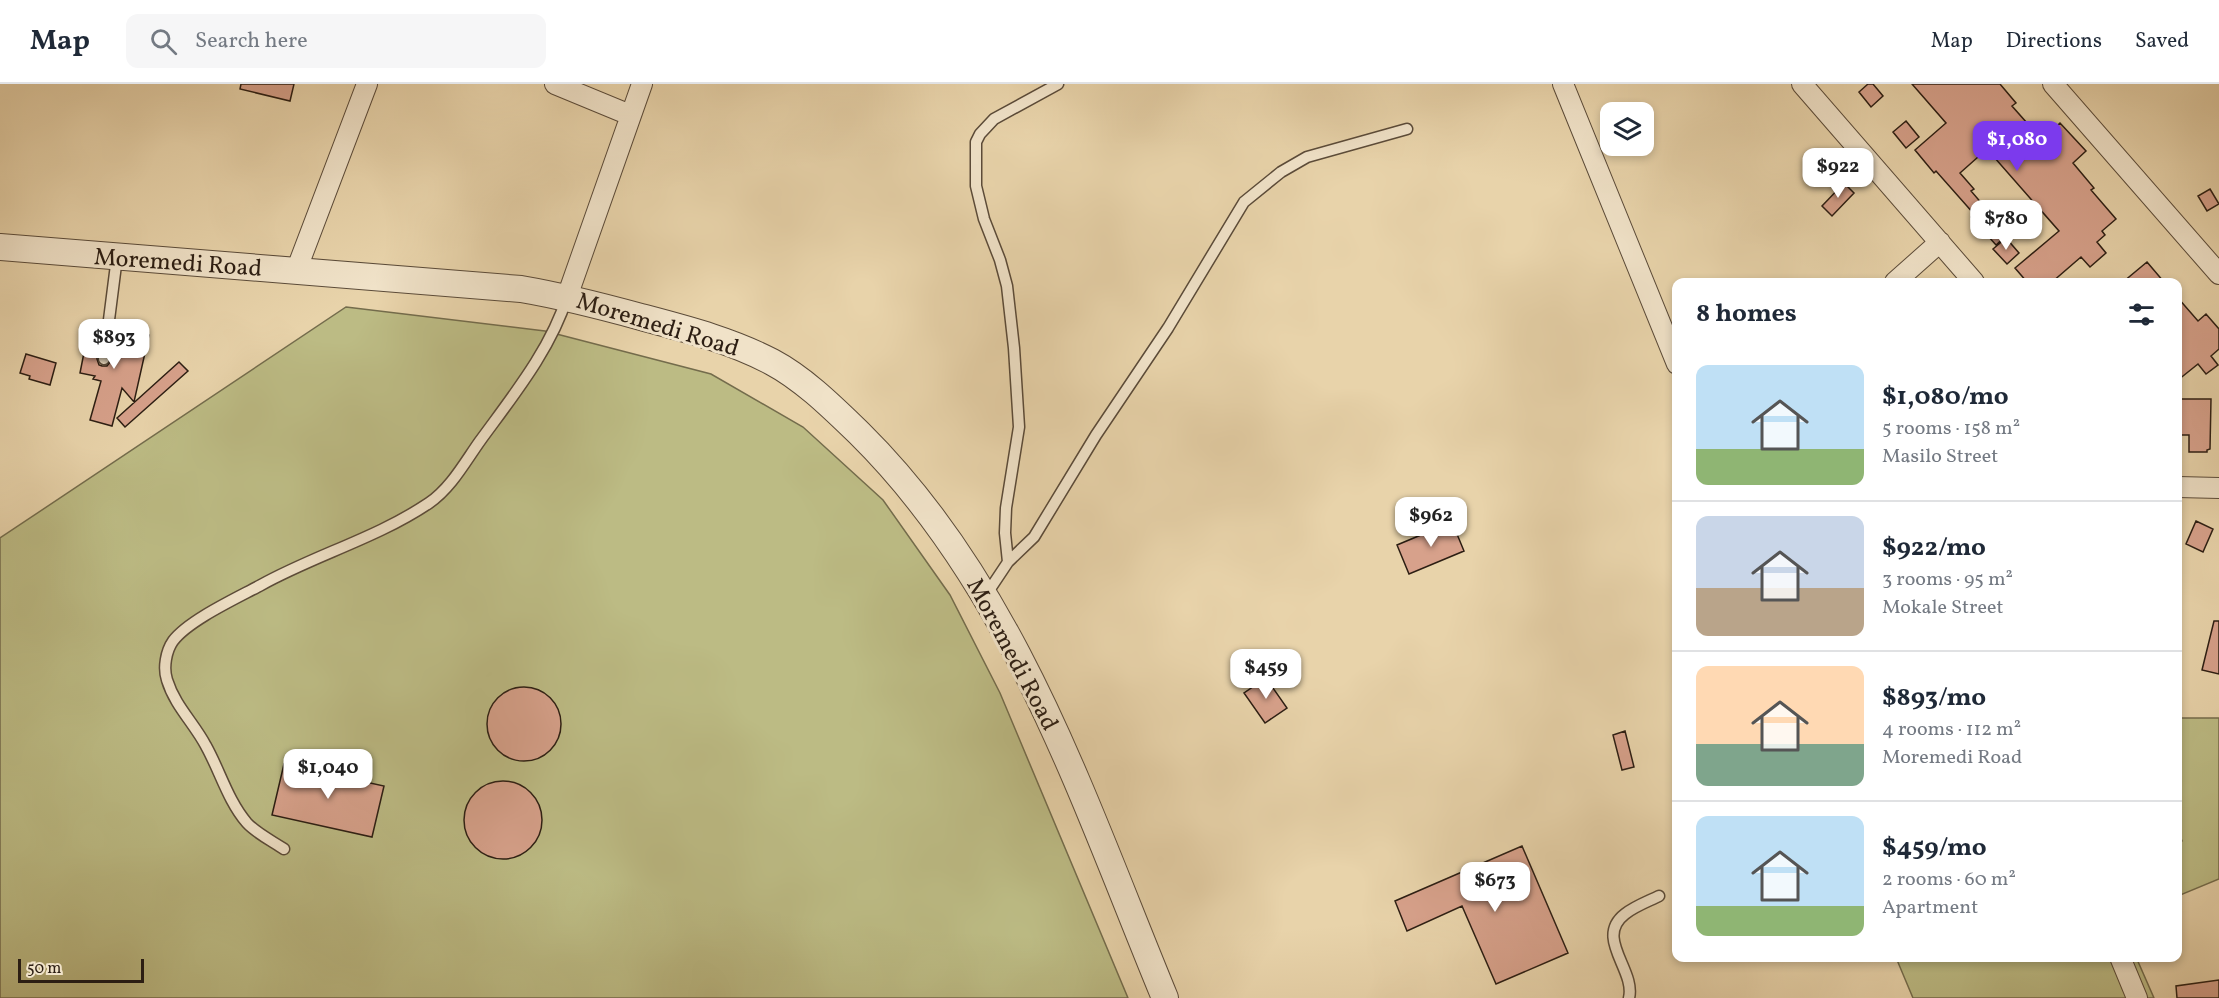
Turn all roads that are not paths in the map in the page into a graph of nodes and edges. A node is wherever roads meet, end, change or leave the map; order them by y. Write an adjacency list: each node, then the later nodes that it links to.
1 (368, 84): 13 (street)
2 (555, 84): 8 (street)
3 (642, 84): 8 (street)
4 (1058, 84): 22 (lane)
5 (1563, 84): 18 (street)
6 (2053, 84): 14 (street)
7 (1810, 87): 10 (street)
8 (630, 115): 17 (street)
9 (1407, 129): 22 (lane)
10 (1940, 242): 15 (street); 16 (street)
11 (0, 247): 12 (street, Moremedi Road)
12 (117, 257): 13 (street, Moremedi Road); 19 (lane)
13 (296, 271): 17 (street, Moremedi Road)
14 (2219, 274)
15 (1900, 278)
16 (1971, 278)
17 (567, 297): 23 (street, Moremedi Road); 24 (lane)
18 (1672, 352)
19 (104, 359)
20 (2182, 487): 21 (street)
21 (2219, 488)
22 (1008, 562): 23 (lane)
23 (986, 595): 27 (street, Moremedi Road)
24 (284, 849)
25 (1659, 896): 28 (lane)
26 (2122, 962): 29 (street)
27 (1165, 998)
28 (1629, 998)
29 (2137, 998)

